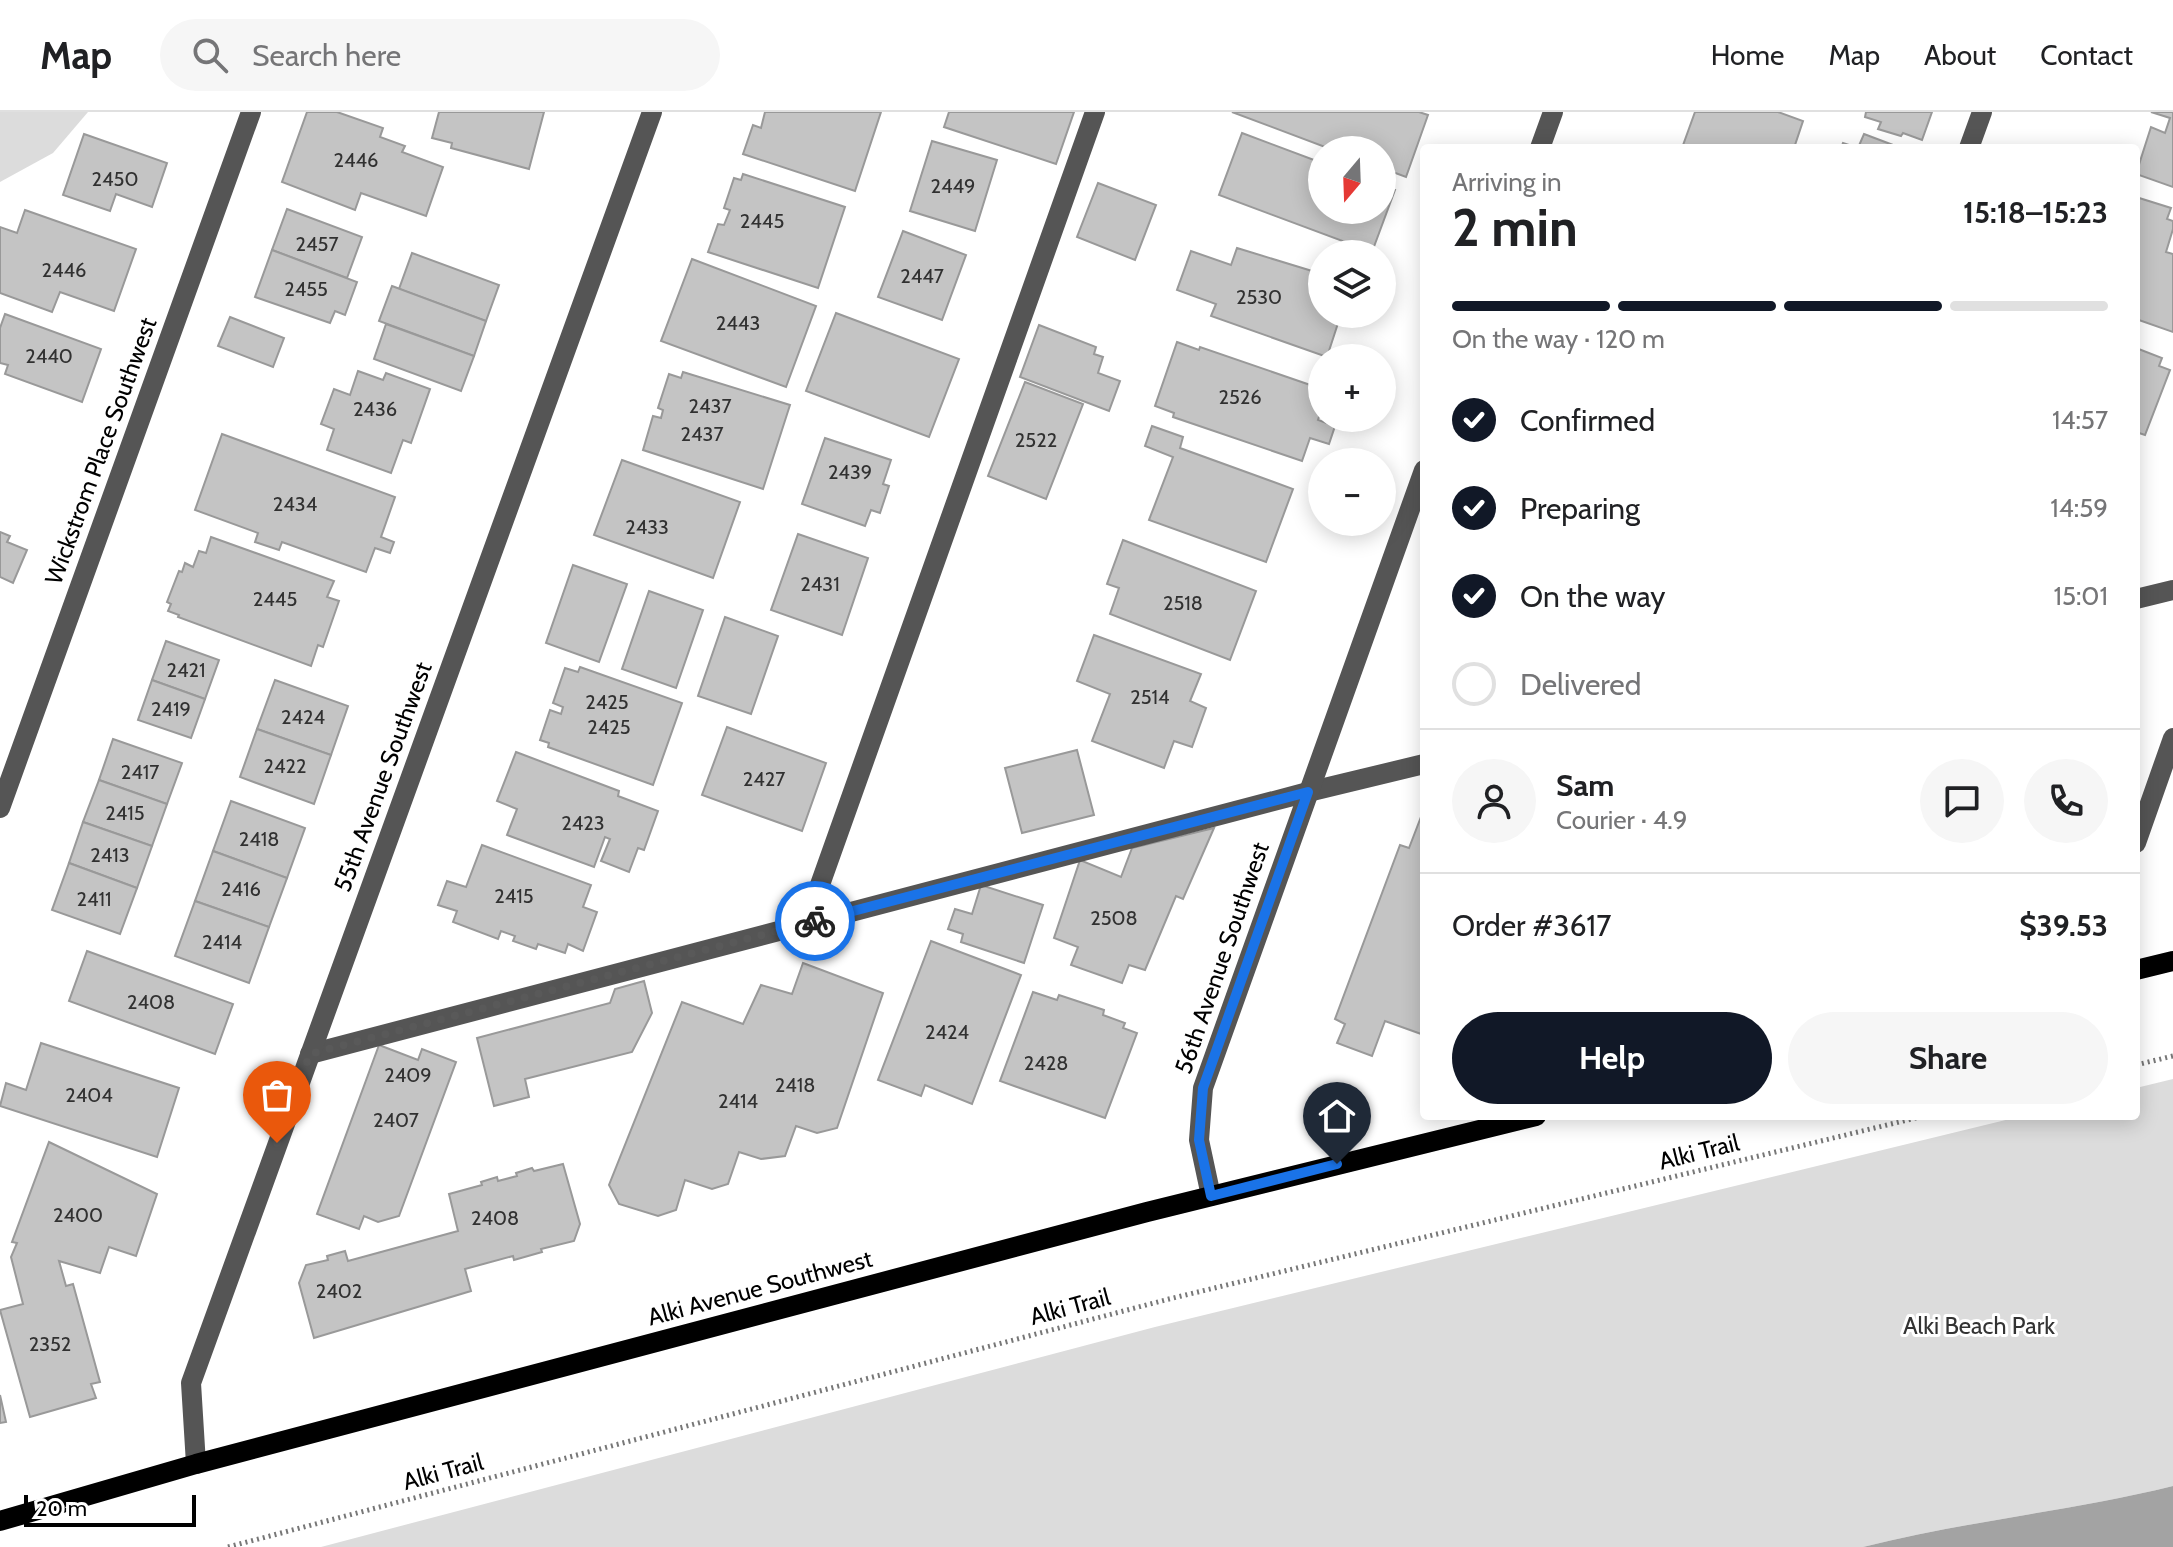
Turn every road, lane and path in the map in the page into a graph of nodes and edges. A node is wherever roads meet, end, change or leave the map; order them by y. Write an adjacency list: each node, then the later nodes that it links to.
1 (251, 112): 14 (street, Wickstrom Place Southwest)
2 (652, 112): 19 (street, 55th Avenue Southwest)
3 (1095, 112): 16 (street)
4 (1553, 112): 6 (street)
5 (1982, 112): 7 (street)
6 (1541, 144)
7 (1970, 144)
8 (1420, 481): 13 (street, 56th Avenue Southwest)
9 (2173, 590): 10 (street)
10 (2140, 598)
11 (2173, 738): 15 (street)
12 (1420, 765): 13 (street)
13 (1308, 792): 16 (street); 24 (street, 56th Avenue Southwest)
14 (0, 808)
15 (2140, 832)
16 (806, 924): 19 (street)
17 (2173, 961): 18 (main road)
18 (2140, 969)
19 (310, 1054): 25 (street, 55th Avenue Southwest)
20 (2173, 1056): 21 (path)
21 (2140, 1064)
22 (1520, 1120): 24 (main road, Alki Avenue Southwest)
23 (1907, 1120): 27 (path, Alki Trail)
24 (1211, 1196): 25 (main road, Alki Avenue Southwest)
25 (196, 1464): 26 (main road, Alki Avenue Southwest)
26 (0, 1521)
27 (228, 1547)

